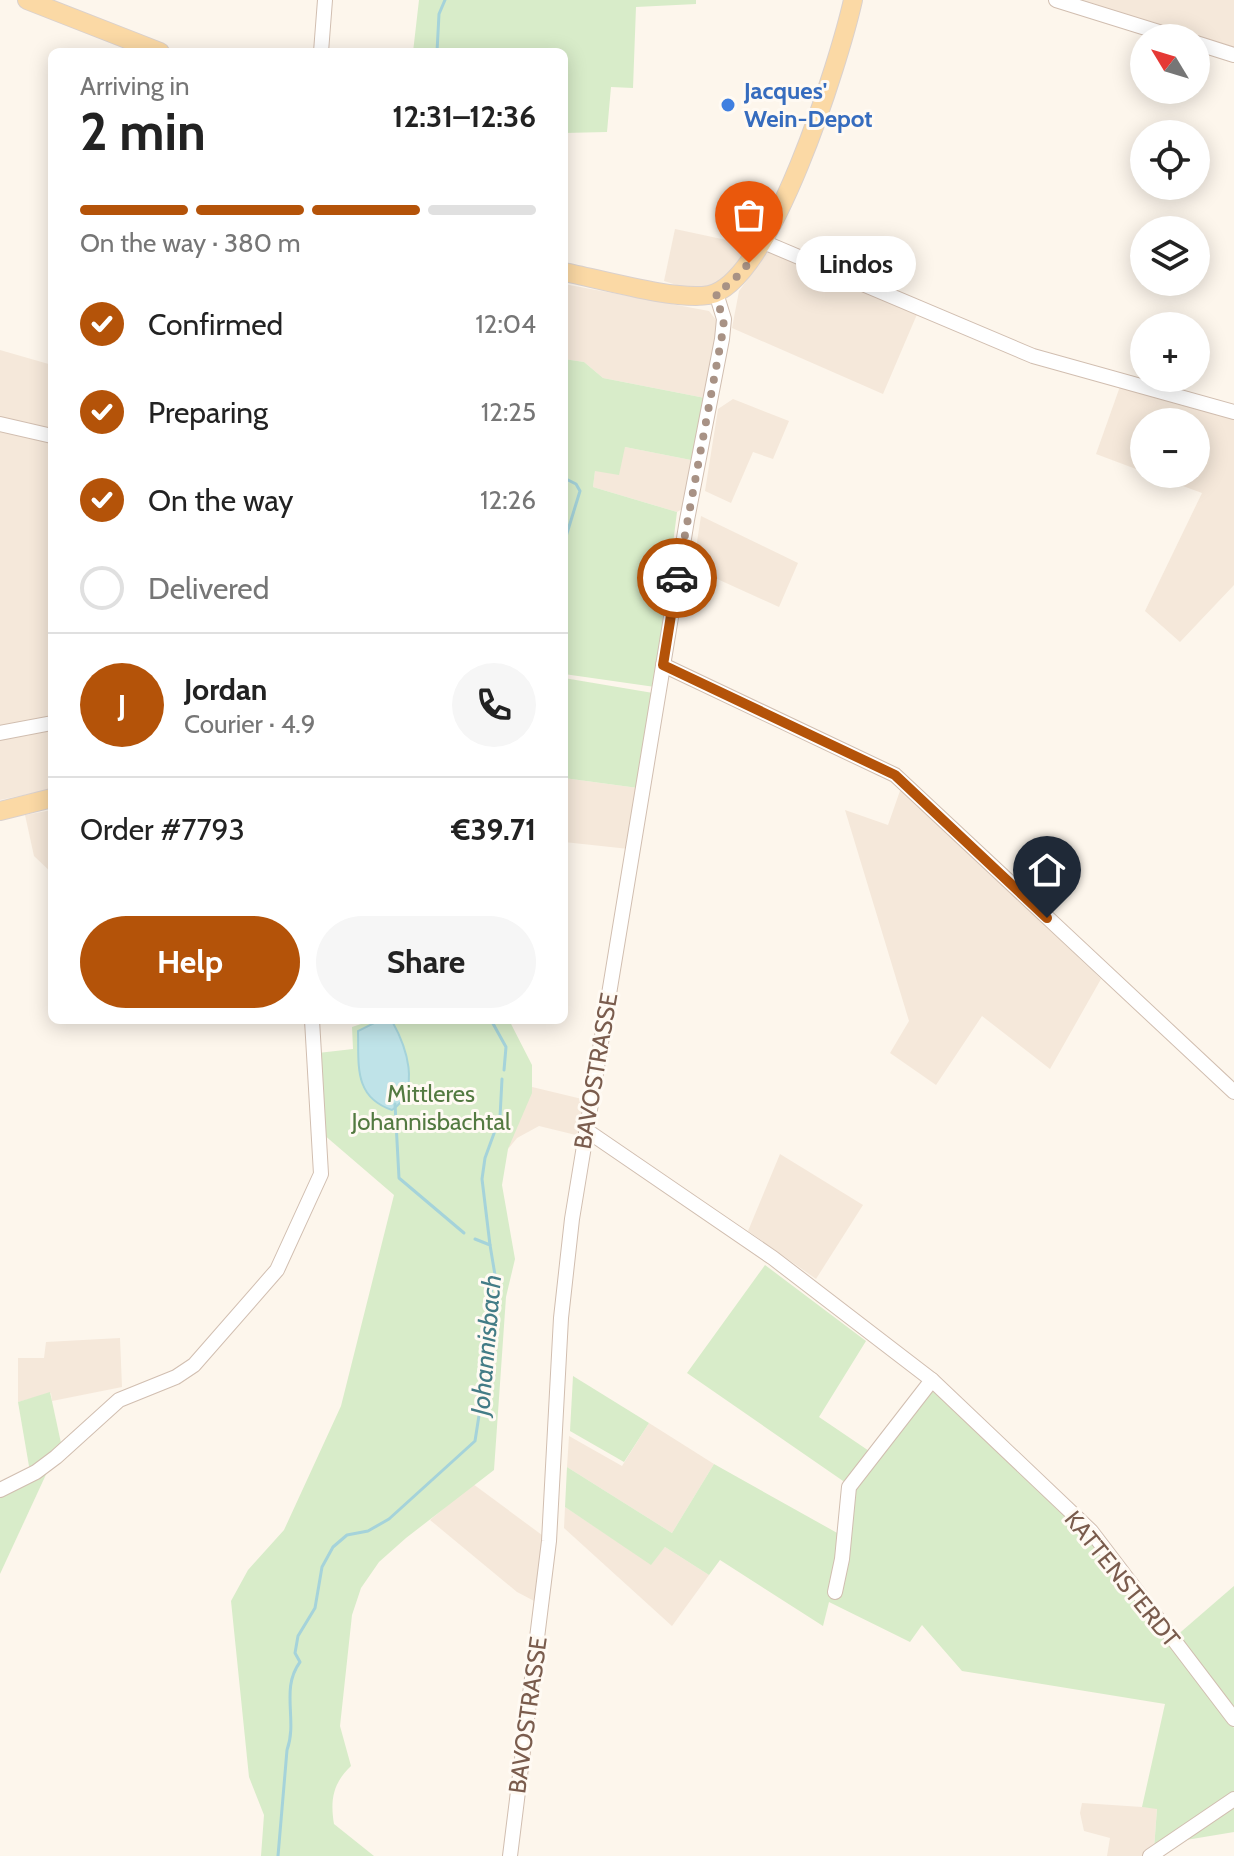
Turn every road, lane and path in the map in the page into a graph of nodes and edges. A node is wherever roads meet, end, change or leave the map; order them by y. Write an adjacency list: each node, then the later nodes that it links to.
1 (27, 0): 7 (main road)
2 (325, 0): 8 (street)
3 (853, 0): 10 (main road)
4 (1056, 0): 5 (street)
5 (1133, 24)
6 (1210, 47): 9 (street)
7 (150, 48)
8 (321, 48)
9 (1234, 55)
10 (761, 241): 12 (main road); 13 (street)
11 (568, 273): 12 (main road)
12 (716, 293): 16 (street, BAVOSTRASSE)
13 (1234, 412)
14 (0, 424): 15 (street)
15 (48, 435)
16 (663, 665): 22 (street); 23 (street, BAVOSTRASSE)
17 (48, 724): 18 (street)
18 (0, 733)
19 (48, 799): 20 (main road)
20 (0, 811)
21 (312, 1024): 25 (street)
22 (1234, 1092)
23 (586, 1130): 24 (street, KATTENSTERDT); 29 (street, BAVOSTRASSE)
24 (932, 1380): 26 (street); 27 (street, KATTENSTERDT)
25 (0, 1490)
26 (835, 1592)
27 (1234, 1719)
28 (1234, 1799): 30 (street)
29 (510, 1856)
30 (1150, 1856)

